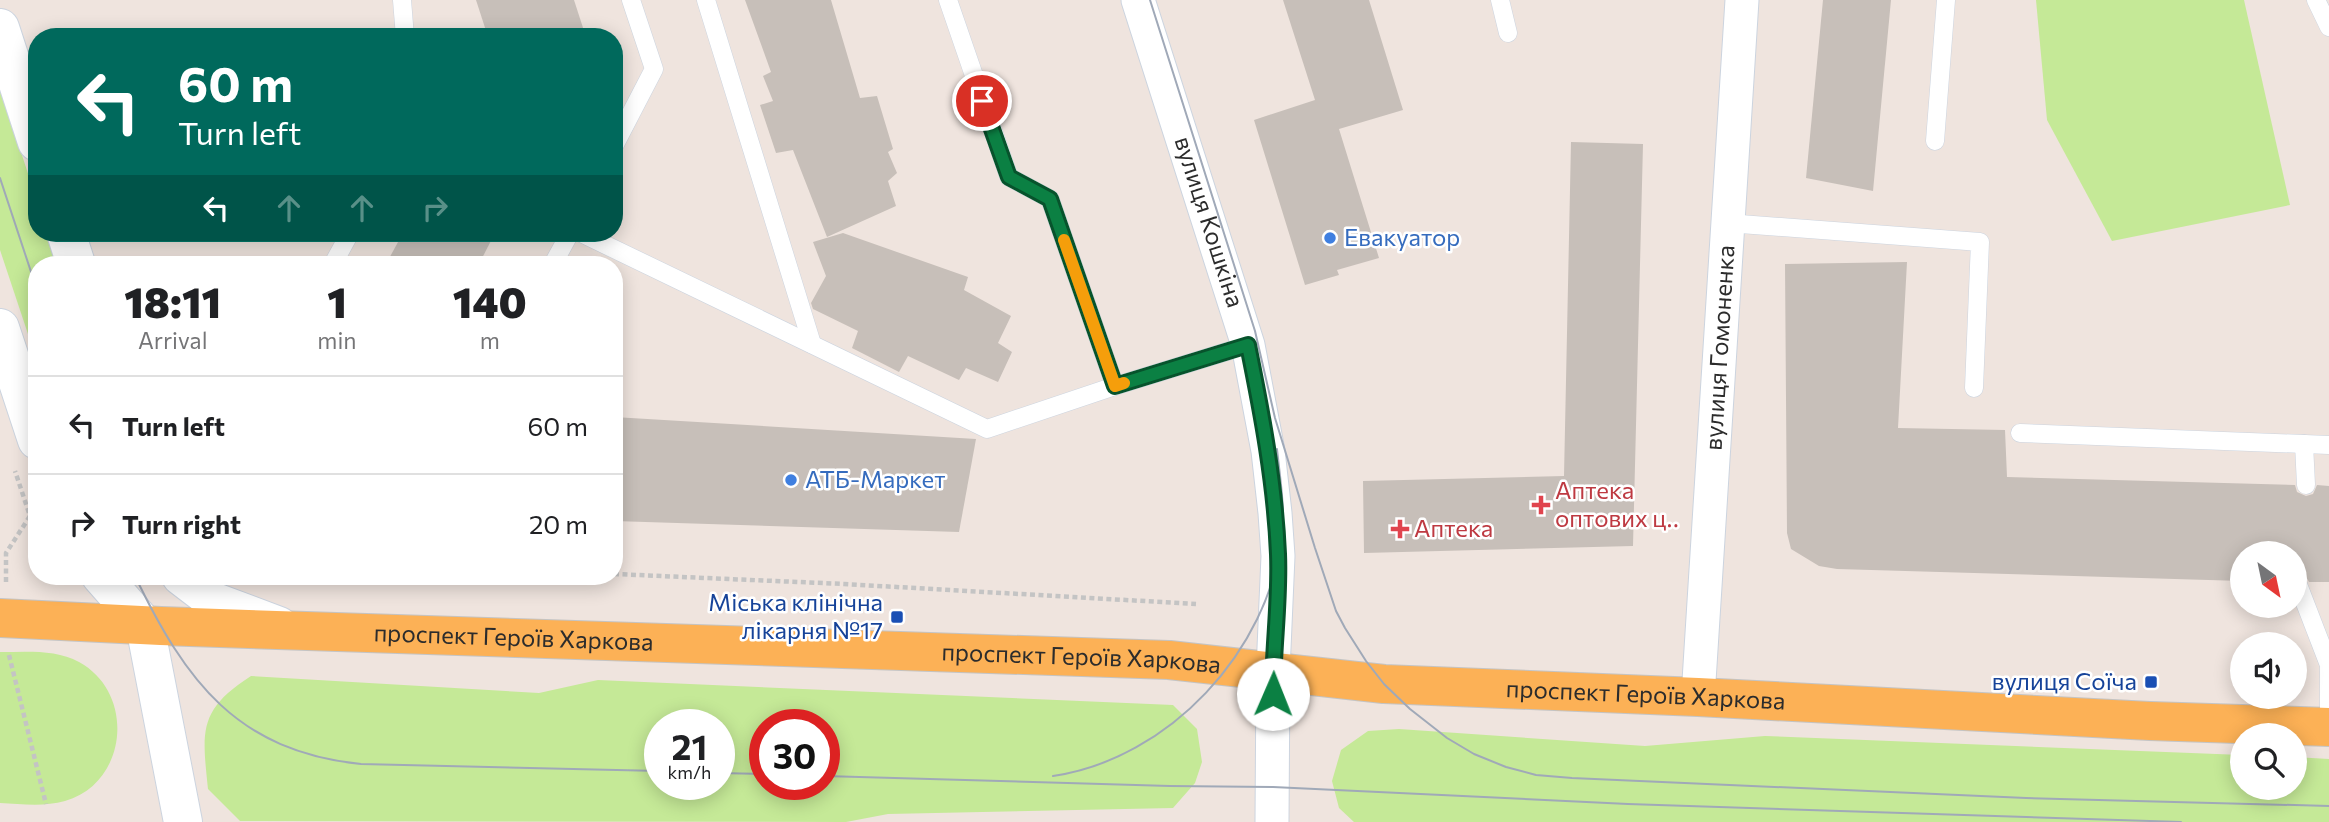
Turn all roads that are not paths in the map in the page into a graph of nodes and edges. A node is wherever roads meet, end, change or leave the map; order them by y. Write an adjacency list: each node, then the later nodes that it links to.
1 (402, 0): 12 (lane)
2 (631, 0): 15 (lane)
3 (706, 0): 20 (lane)
4 (948, 0): 22 (lane)
5 (1138, 0): 21 (street, вулиця Кошкіна)
6 (1500, 0): 13 (lane)
7 (1742, 0): 17 (street, вулиця Гомоненка)
8 (1946, 0): 16 (lane)
9 (2315, 0): 10 (lane)
10 (2329, 27)
11 (0, 28): 14 (main road)
12 (404, 28)
13 (1508, 33)
14 (28, 114)
15 (623, 129)
16 (1936, 141)
17 (1727, 223): 23 (lane); 37 (street, вулиця Гомоненка)
18 (600, 242): 20 (lane)
19 (0, 328): 27 (main road)
20 (812, 344): 22 (lane)
21 (1248, 345): 22 (lane); 36 (street, вулиця Кошкіна)
22 (1115, 386)
23 (1974, 388)
24 (2020, 433): 25 (lane)
25 (2304, 444): 26 (lane); 28 (lane)
26 (2329, 445)
27 (25, 453)
28 (2306, 485)
29 (109, 585): 34 (main road)
30 (162, 585): 34 (main road)
31 (192, 585): 35 (main road)
32 (2307, 608): 38 (lane)
33 (5, 619): 34 (main road, проспект Героїв Харкова)
34 (145, 626): 35 (main road, проспект Героїв Харкова); 39 (main road)
35 (288, 629): 36 (main road, проспект Героїв Харкова)
36 (1273, 671): 37 (main road, проспект Героїв Харкова); 40 (street, вулиця Кошкіна)
37 (1698, 697): 38 (main road, проспект Героїв Харкова)
38 (2329, 727)
39 (183, 822)
40 (1272, 822)

